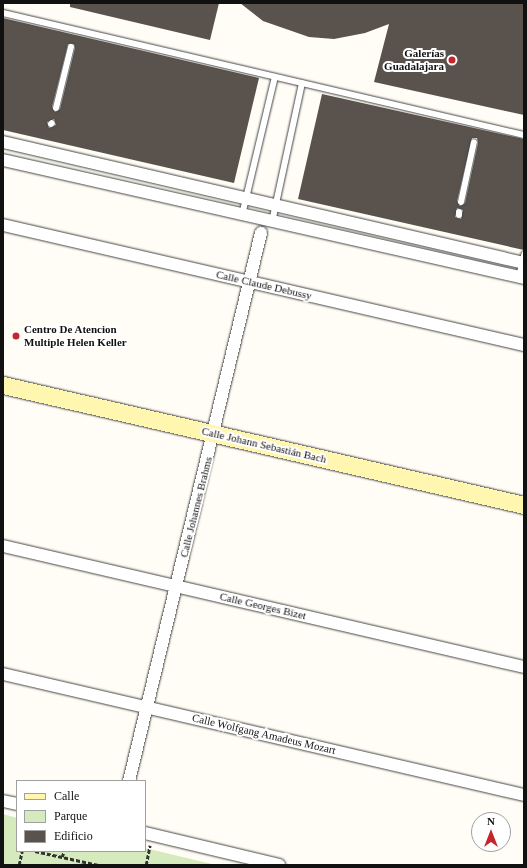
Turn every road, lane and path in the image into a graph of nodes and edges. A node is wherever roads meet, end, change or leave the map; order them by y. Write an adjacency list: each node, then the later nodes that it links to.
1 (3, 12): 3 (lane)
2 (70, 47): 5 (lane)
3 (275, 77): 4 (lane); 10 (lane)
4 (302, 83): 6 (lane); 12 (lane)
5 (56, 108)
6 (524, 135)
7 (3, 142): 10 (street)
8 (474, 142): 11 (lane)
9 (3, 160): 13 (street)
10 (247, 198): 12 (street); 13 (lane)
11 (461, 202)
12 (275, 204): 14 (lane); 17 (street)
13 (242, 215): 14 (street)
14 (272, 222): 18 (street)
15 (3, 225): 19 (street, Calle Claude Debussy)
16 (261, 233): 19 (street, Calle Johannes Brahms)
17 (523, 260): 18 (lane)
18 (522, 277)
19 (249, 282): 20 (street, Calle Claude Debussy); 22 (street, Calle Johannes Brahms)
20 (524, 345)
21 (3, 385): 22 (street, Calle Johann Sebastián Bach)
22 (214, 433): 23 (street, Calle Johann Sebastián Bach); 25 (street, Calle Johannes Brahms)
23 (524, 505)
24 (3, 546): 25 (street, Calle Georges Bizet)
25 (176, 586): 26 (street, Calle Georges Bizet); 28 (street, Calle Johannes Brahms)
26 (524, 667)
27 (3, 674): 28 (street, Calle Wolfgang Amadeus Mozart)
28 (147, 707): 29 (street, Calle Johannes Brahms); 30 (street, Calle Wolfgang Amadeus Mozart)
29 (129, 780)
30 (524, 795)
31 (3, 801): 32 (street)
32 (16, 804)
33 (149, 834): 38 (street); 41 (path)
34 (22, 852): 39 (path)
35 (40, 852): 37 (path)
36 (64, 852): 37 (path)
37 (62, 857): 40 (path)
38 (229, 859): 42 (street)
39 (19, 865)
40 (98, 865)
41 (146, 865)
42 (279, 865)

